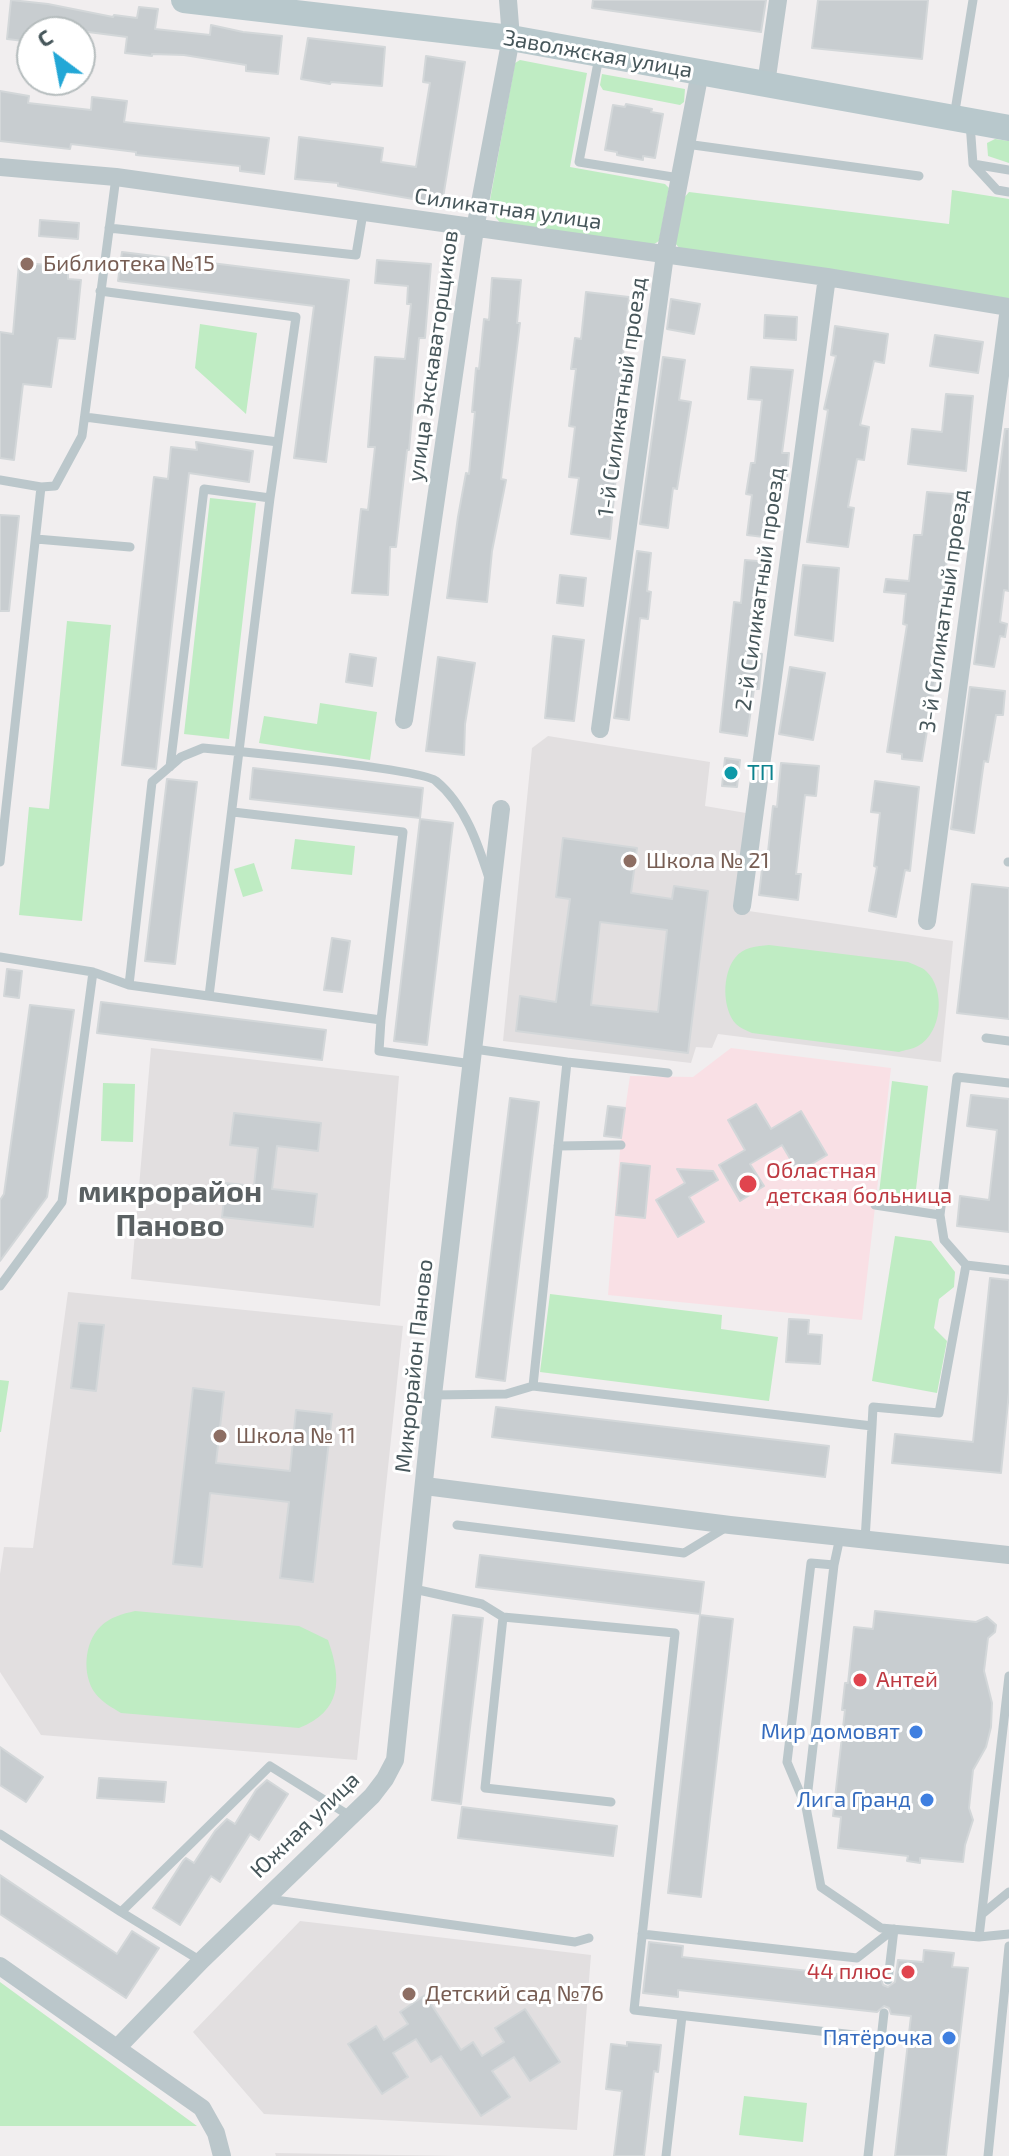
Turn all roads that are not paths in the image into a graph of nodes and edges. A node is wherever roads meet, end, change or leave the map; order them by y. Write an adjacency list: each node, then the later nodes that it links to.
1 (184, 0): 5 (main road, Заволжская улица)
2 (508, 0): 5 (street, улица Экскаваторщиков)
3 (778, 0): 8 (street)
4 (973, 0): 9 (lane)
5 (511, 38): 6 (main road, Заволжская улица); 21 (street, улица Экскаваторщиков)
6 (599, 54): 7 (main road, Заволжская улица); 17 (lane)
7 (700, 72): 8 (main road, Заволжская улица); 11 (street, 1-й Силикатный проезд)
8 (766, 84): 9 (main road, Заволжская улица)
9 (962, 118): 10 (main road, Заволжская улица); 12 (lane)
10 (1009, 128)
11 (686, 144): 15 (lane); 17 (street, 1-й Силикатный проезд)
12 (973, 164): 14 (lane); 18 (lane)
13 (0, 167): 16 (street, Силикатная улица)
14 (1009, 170)
15 (919, 176)
16 (116, 177): 19 (street, Силикатная улица); 20 (lane)
17 (679, 178): 22 (street, 1-й Силикатный проезд)
18 (1009, 192)
19 (363, 213): 20 (lane); 21 (street, Силикатная улица)
20 (109, 228): 24 (lane)
21 (475, 229): 22 (street, Силикатная улица); 33 (street, улица Экскаваторщиков)
22 (665, 255): 23 (street, Силикатная улица); 34 (street, 1-й Силикатный проезд)
23 (827, 277): 25 (street, Силикатная улица); 41 (street, 2-й Силикатный проезд)
24 (100, 291): 26 (lane); 27 (lane)
25 (1009, 308): 42 (street, 3-й Силикатный проезд)
26 (85, 417): 27 (lane); 29 (lane)
27 (278, 442): 30 (lane)
28 (0, 480): 29 (lane)
29 (41, 487): 31 (lane)
30 (270, 498): 35 (lane); 36 (lane)
31 (36, 539): 32 (lane); 39 (lane)
32 (130, 547)
33 (404, 720)
34 (600, 729)
35 (240, 752): 36 (lane); 38 (lane); 40 (lane)
36 (170, 767): 45 (lane)
37 (501, 809): 40 (street, Микрорайон Паново)
38 (233, 812): 46 (lane); 47 (lane)
39 (0, 862)
40 (493, 889): 50 (street, Микрорайон Паново)
41 (742, 906)
42 (927, 921)
43 (0, 957): 44 (lane)
44 (93, 972): 45 (lane); 60 (lane)
45 (129, 985): 46 (lane)
46 (209, 996): 47 (lane)
47 (381, 1020): 50 (lane)
48 (986, 1038): 49 (lane)
49 (1009, 1041)
50 (473, 1057): 51 (lane); 62 (street, Микрорайон Паново)
51 (567, 1062): 52 (lane); 55 (lane)
52 (668, 1073)
53 (1009, 1083): 57 (lane)
54 (621, 1145): 55 (lane)
55 (558, 1146): 61 (lane)
56 (875, 1205): 57 (lane)
57 (940, 1215): 58 (lane)
58 (966, 1265): 59 (lane); 63 (lane)
59 (1009, 1270)
60 (0, 1286)
61 (533, 1386): 62 (lane); 63 (lane)
62 (433, 1395): 64 (street, Микрорайон Паново)
63 (872, 1426): 68 (lane)
64 (425, 1486): 66 (street, Микрорайон Паново); 71 (street, Южная улица)
65 (457, 1525): 66 (lane)
66 (730, 1525): 67 (street, Микрорайон Паново)
67 (840, 1537): 68 (street, Микрорайон Паново); 70 (lane)
68 (865, 1540): 69 (street, Микрорайон Паново)
69 (1009, 1555)
70 (834, 1565): 75 (lane); 75 (lane)
71 (414, 1589): 72 (lane); 76 (street, Южная улица)
72 (503, 1617): 74 (lane); 83 (lane)
73 (1009, 1676): 81 (lane)
74 (611, 1802)
75 (806, 1807): 82 (lane)
76 (350, 1816): 79 (street, Южная улица); 80 (lane)
77 (0, 1834): 80 (lane)
78 (1009, 1892): 81 (lane)
79 (265, 1898): 86 (lane); 88 (street, Южная улица)
80 (121, 1912): 88 (lane)
81 (982, 1914): 85 (lane)
82 (894, 1929): 83 (lane); 85 (lane); 90 (lane)
83 (642, 1934): 92 (lane)
84 (1009, 1934): 85 (lane)
85 (979, 1937)
86 (589, 1938)
87 (1009, 1946): 98 (lane)
88 (201, 1961): 94 (street, Южная улица)
89 (0, 1966): 94 (street)
90 (888, 1980)
91 (884, 2013): 93 (lane)
92 (682, 2016): 93 (lane); 96 (lane)
93 (881, 2038): 97 (lane)
94 (117, 2048): 95 (street)
95 (222, 2156)
96 (666, 2156)
97 (868, 2156)
98 (988, 2156)

